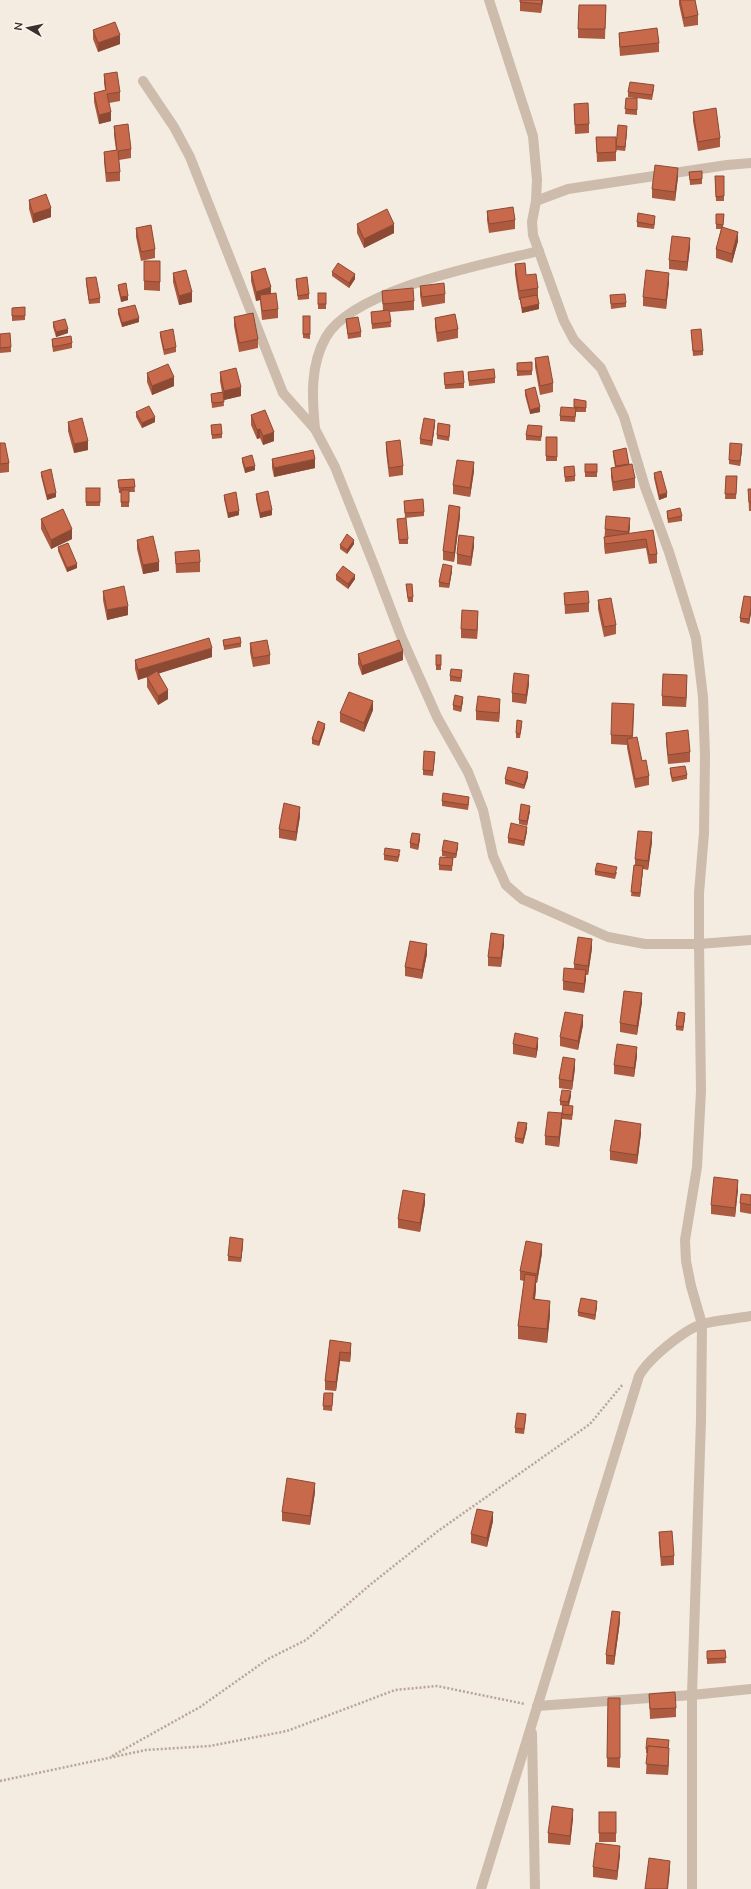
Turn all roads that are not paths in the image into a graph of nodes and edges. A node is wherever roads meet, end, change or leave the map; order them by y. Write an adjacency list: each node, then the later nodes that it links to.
1 (489, 0): 4 (street)
2 (143, 81): 6 (street)
3 (751, 163): 4 (street)
4 (536, 201): 5 (street)
5 (539, 251): 6 (street); 8 (street)
6 (315, 429): 8 (street)
7 (751, 940): 8 (street)
8 (699, 944): 10 (street)
9 (751, 1316): 10 (street)
10 (702, 1324): 12 (street); 13 (street)
11 (751, 1689): 12 (street)
12 (692, 1695): 13 (street); 17 (street)
13 (537, 1706): 14 (street)
14 (532, 1724): 15 (street); 16 (street)
15 (481, 1889)
16 (534, 1889)
17 (692, 1889)

